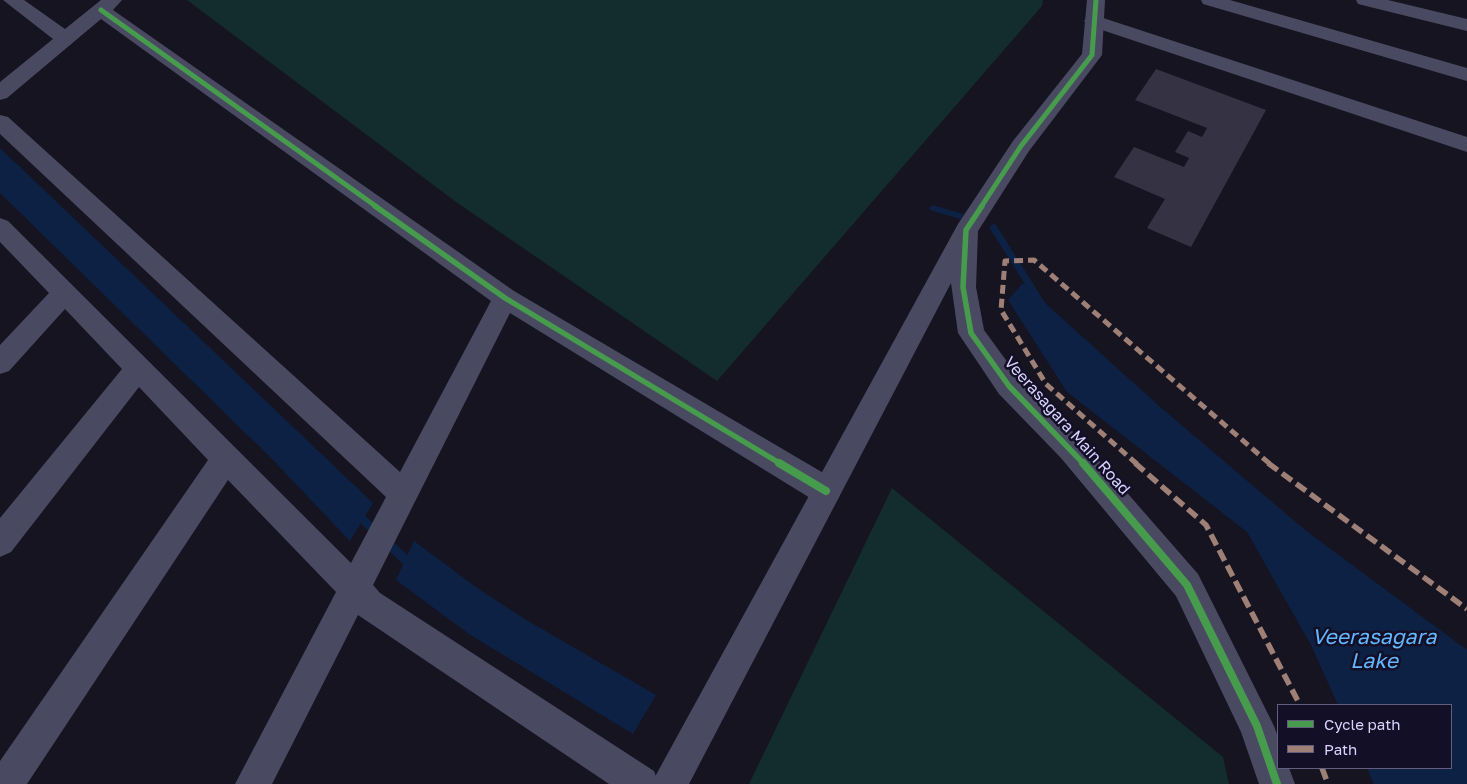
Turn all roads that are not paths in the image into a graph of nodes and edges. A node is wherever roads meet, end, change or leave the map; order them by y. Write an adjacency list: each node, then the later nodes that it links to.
1 (12, 0): 7 (street)
2 (1210, 0): 8 (street)
3 (1365, 0): 6 (street)
4 (107, 5): 7 (street); 15 (street)
5 (1095, 10): 11 (street); 13 (street)
6 (1467, 26)
7 (66, 39): 9 (street)
8 (1467, 75)
9 (0, 93)
10 (0, 122): 20 (street)
11 (1467, 145)
12 (0, 227): 14 (street)
13 (966, 230): 19 (street); 27 (street, Veerasagara Main Road)
14 (64, 293): 16 (street); 17 (street)
15 (505, 298): 19 (street); 20 (street)
16 (0, 363)
17 (138, 368): 18 (street); 21 (street)
18 (226, 458): 22 (street); 23 (street)
19 (826, 491): 26 (street)
20 (398, 505): 22 (street)
21 (0, 542)
22 (354, 589): 24 (street); 25 (street)
23 (6, 784)
24 (252, 784)
25 (640, 784)
26 (669, 784)
27 (1278, 784)

